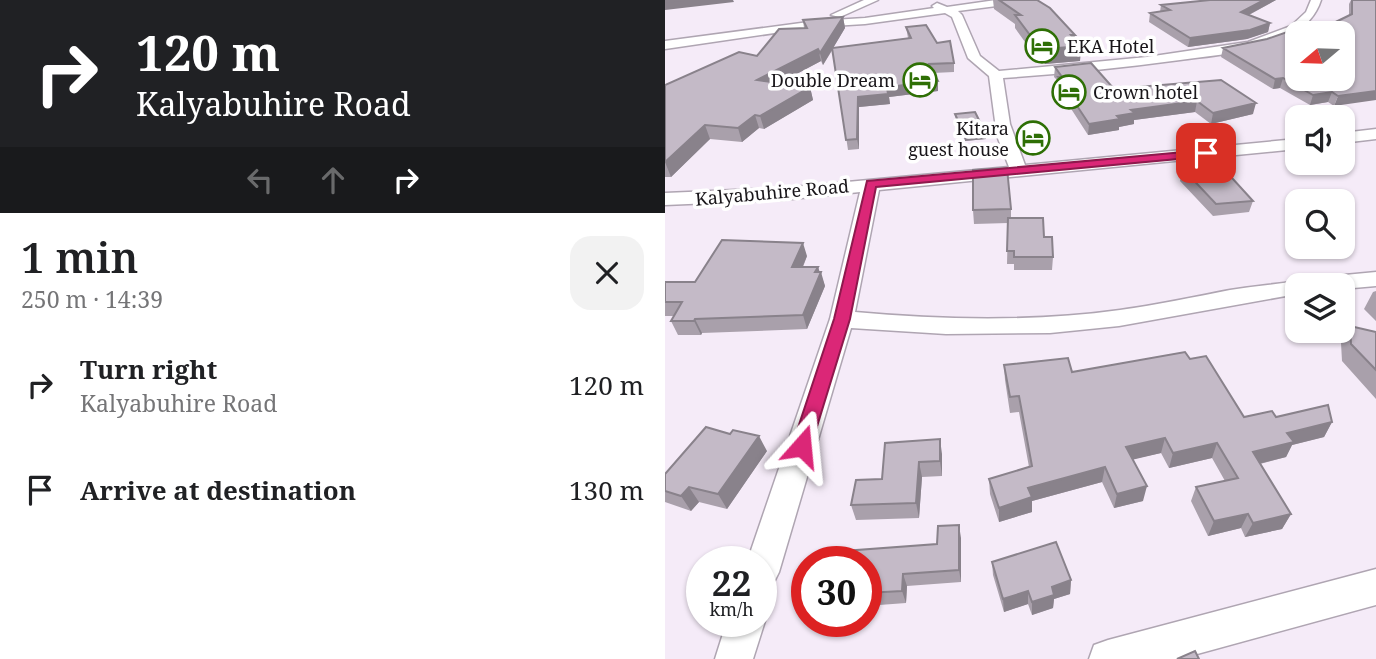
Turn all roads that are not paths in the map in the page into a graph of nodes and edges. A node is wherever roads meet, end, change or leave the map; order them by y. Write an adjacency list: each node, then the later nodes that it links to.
1 (873, 0): 6 (street)
2 (915, 0): 5 (street)
3 (1019, 0): 5 (street)
4 (1317, 0): 8 (street)
5 (945, 9): 6 (street); 8 (street)
6 (816, 24): 7 (street)
7 (665, 45)
8 (996, 75): 12 (street)
9 (1376, 134): 10 (street)
10 (1355, 136)
11 (1285, 145): 12 (street, Kalyabuhire Road)
12 (1019, 170): 13 (street, Kalyabuhire Road)
13 (871, 184): 14 (street, Kalyabuhire Road); 18 (street)
14 (665, 199)
15 (1376, 279): 16 (street)
16 (1355, 281)
17 (1285, 288): 18 (street)
18 (842, 319): 19 (street)
19 (769, 546)
20 (1376, 587): 23 (street)
21 (741, 637): 22 (street)
22 (733, 659)
23 (1108, 659)

